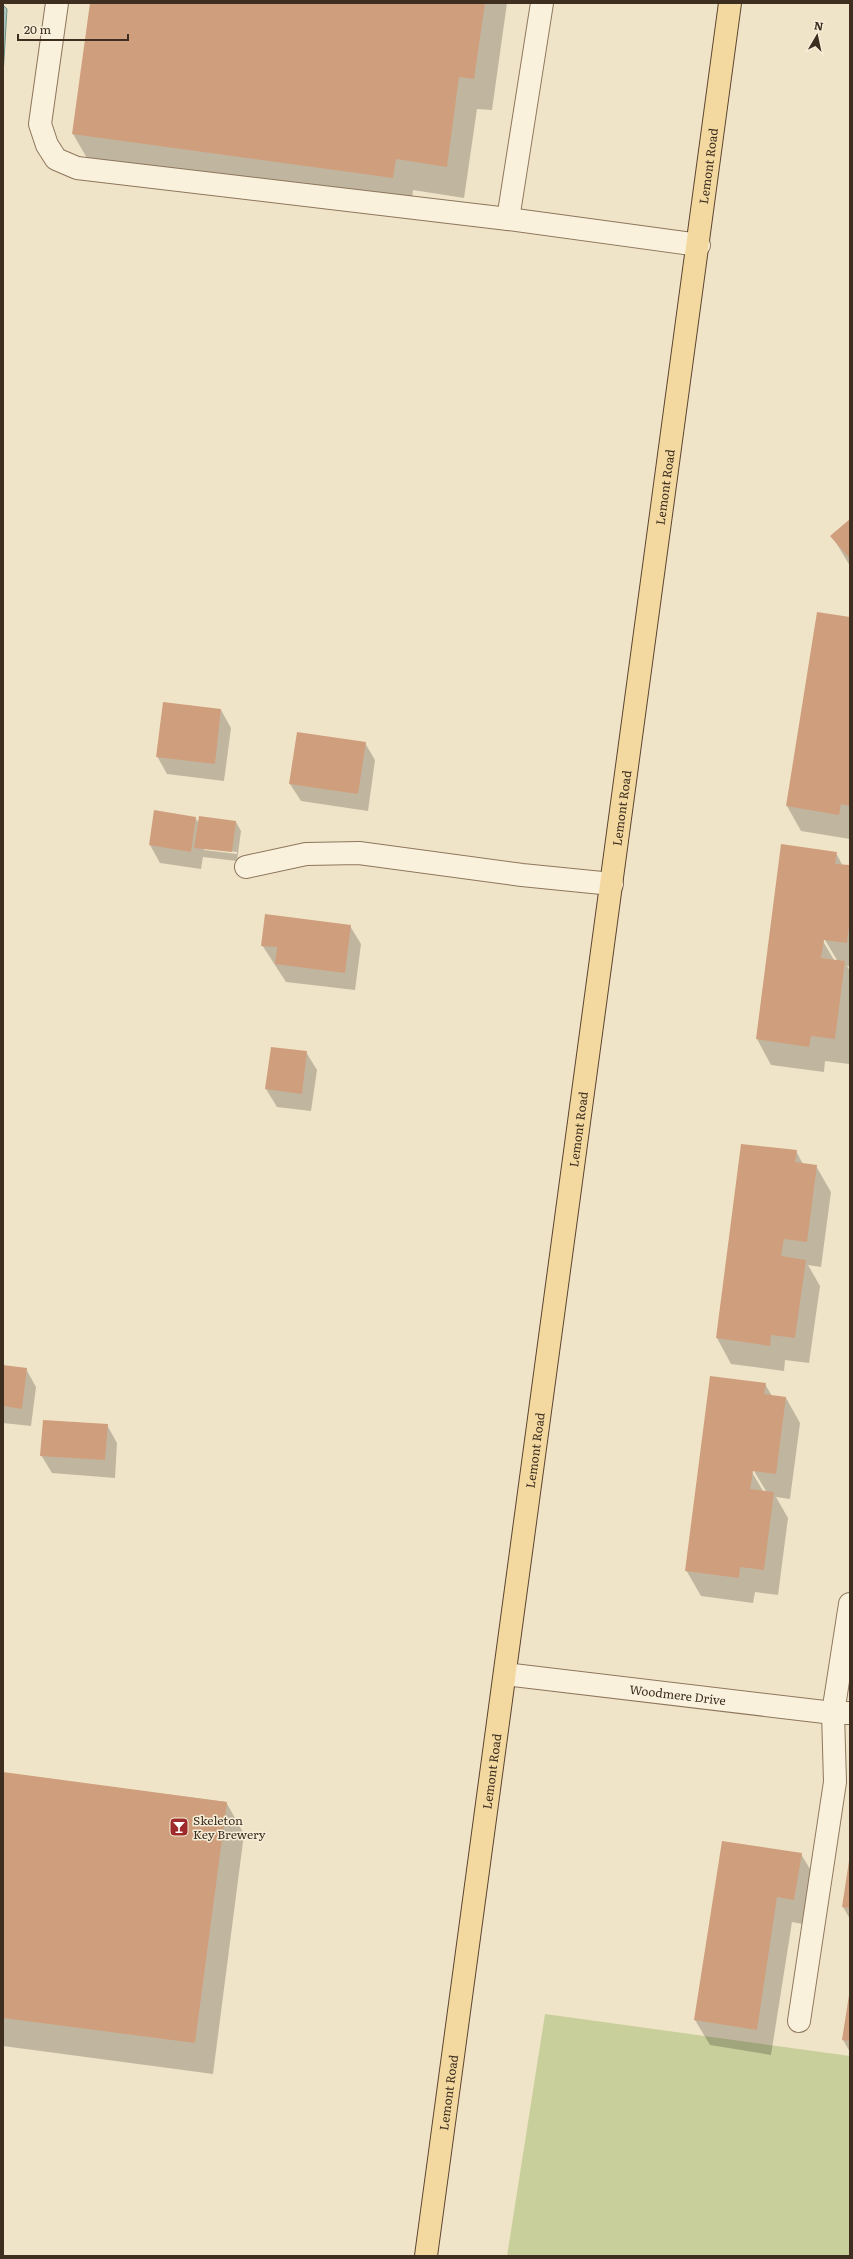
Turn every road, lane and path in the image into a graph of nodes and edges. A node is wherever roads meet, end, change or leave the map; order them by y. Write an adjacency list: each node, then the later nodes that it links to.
1 (57, 3): 4 (street)
2 (542, 3): 4 (street)
3 (730, 3): 5 (main road, Lemont Road)
4 (508, 219): 5 (street)
5 (699, 245): 7 (main road, Lemont Road)
6 (246, 867): 7 (street)
7 (612, 884): 9 (main road, Lemont Road)
8 (850, 1604): 10 (street)
9 (505, 1674): 10 (street, Woodmere Drive); 12 (main road, Lemont Road)
10 (842, 1713): 11 (street)
11 (799, 2021)
12 (426, 2256)

